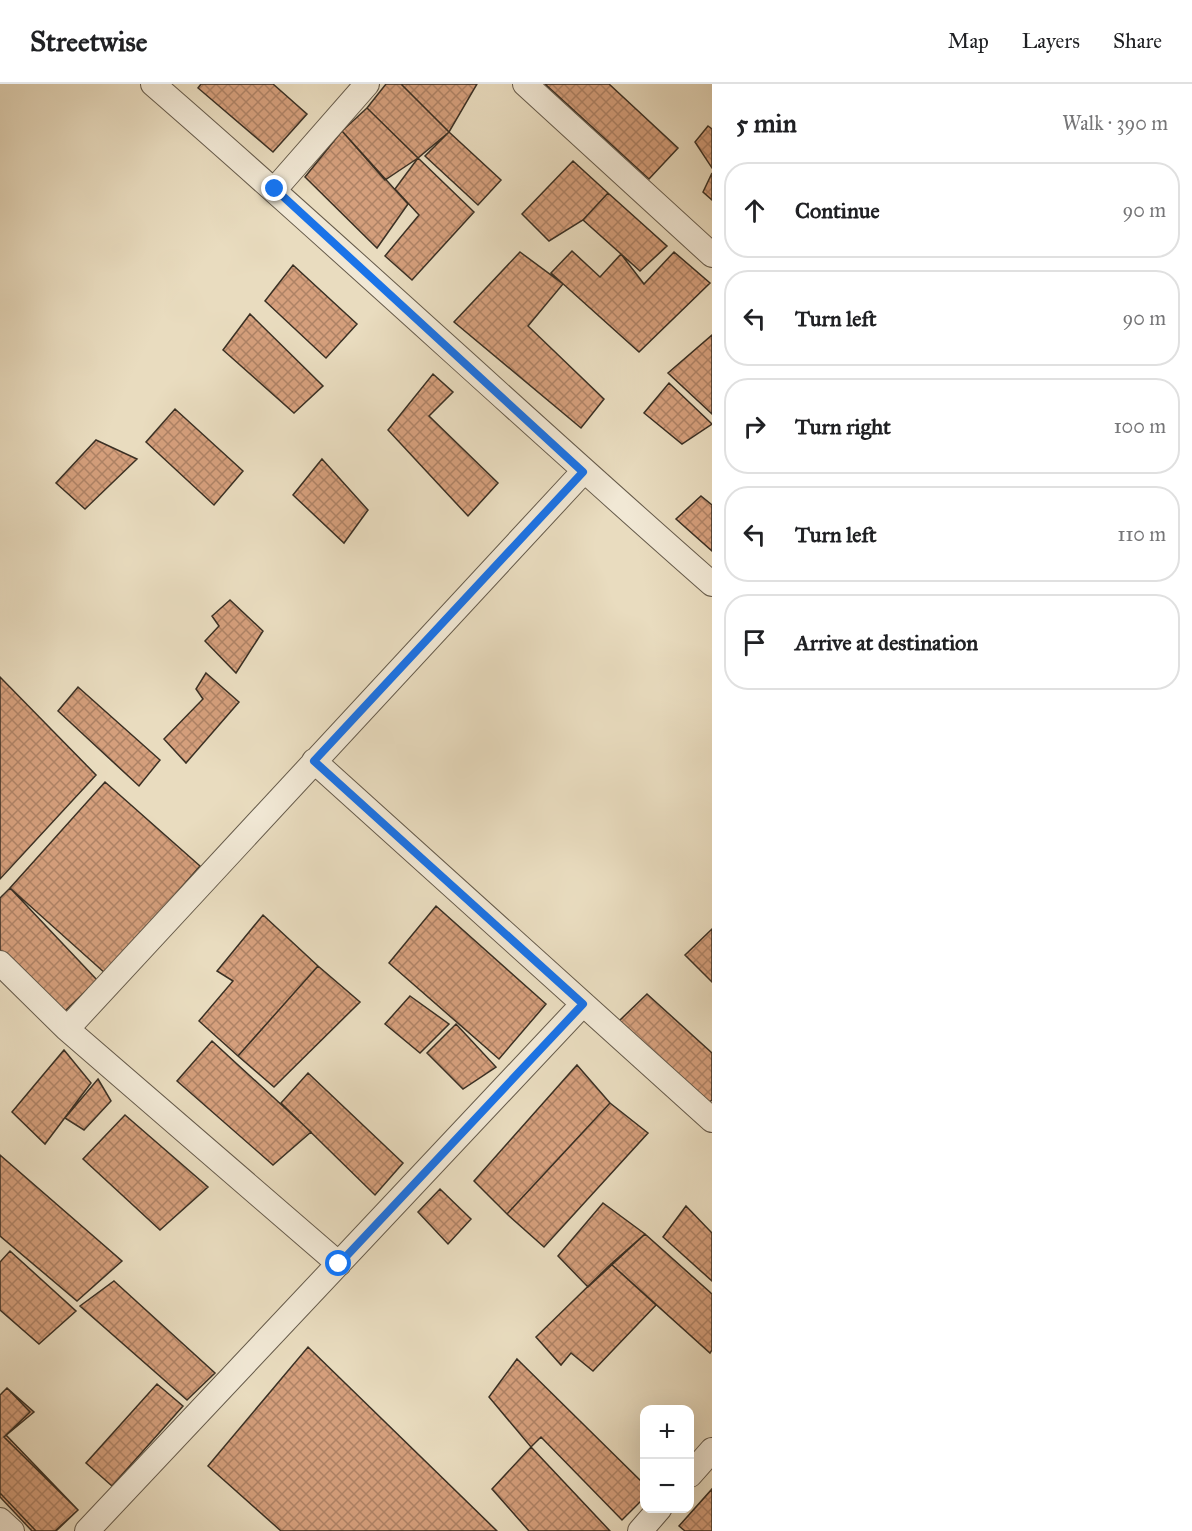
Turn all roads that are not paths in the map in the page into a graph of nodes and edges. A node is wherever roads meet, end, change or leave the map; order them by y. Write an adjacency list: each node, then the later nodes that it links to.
1 (153, 84): 4 (street)
2 (367, 84): 4 (street)
3 (525, 84): 5 (street)
4 (275, 189): 6 (street)
5 (712, 255)
6 (583, 472): 7 (street); 8 (street)
7 (712, 584)
8 (314, 761): 10 (street); 11 (street)
9 (0, 963): 11 (street)
10 (583, 1004): 12 (street); 13 (street)
11 (67, 1029): 13 (street)
12 (712, 1120)
13 (339, 1264): 19 (street)
14 (712, 1450): 15 (street)
15 (694, 1470)
16 (656, 1513): 20 (street)
17 (0, 1520): 18 (street)
18 (12, 1531)
19 (87, 1531)
20 (640, 1531)

